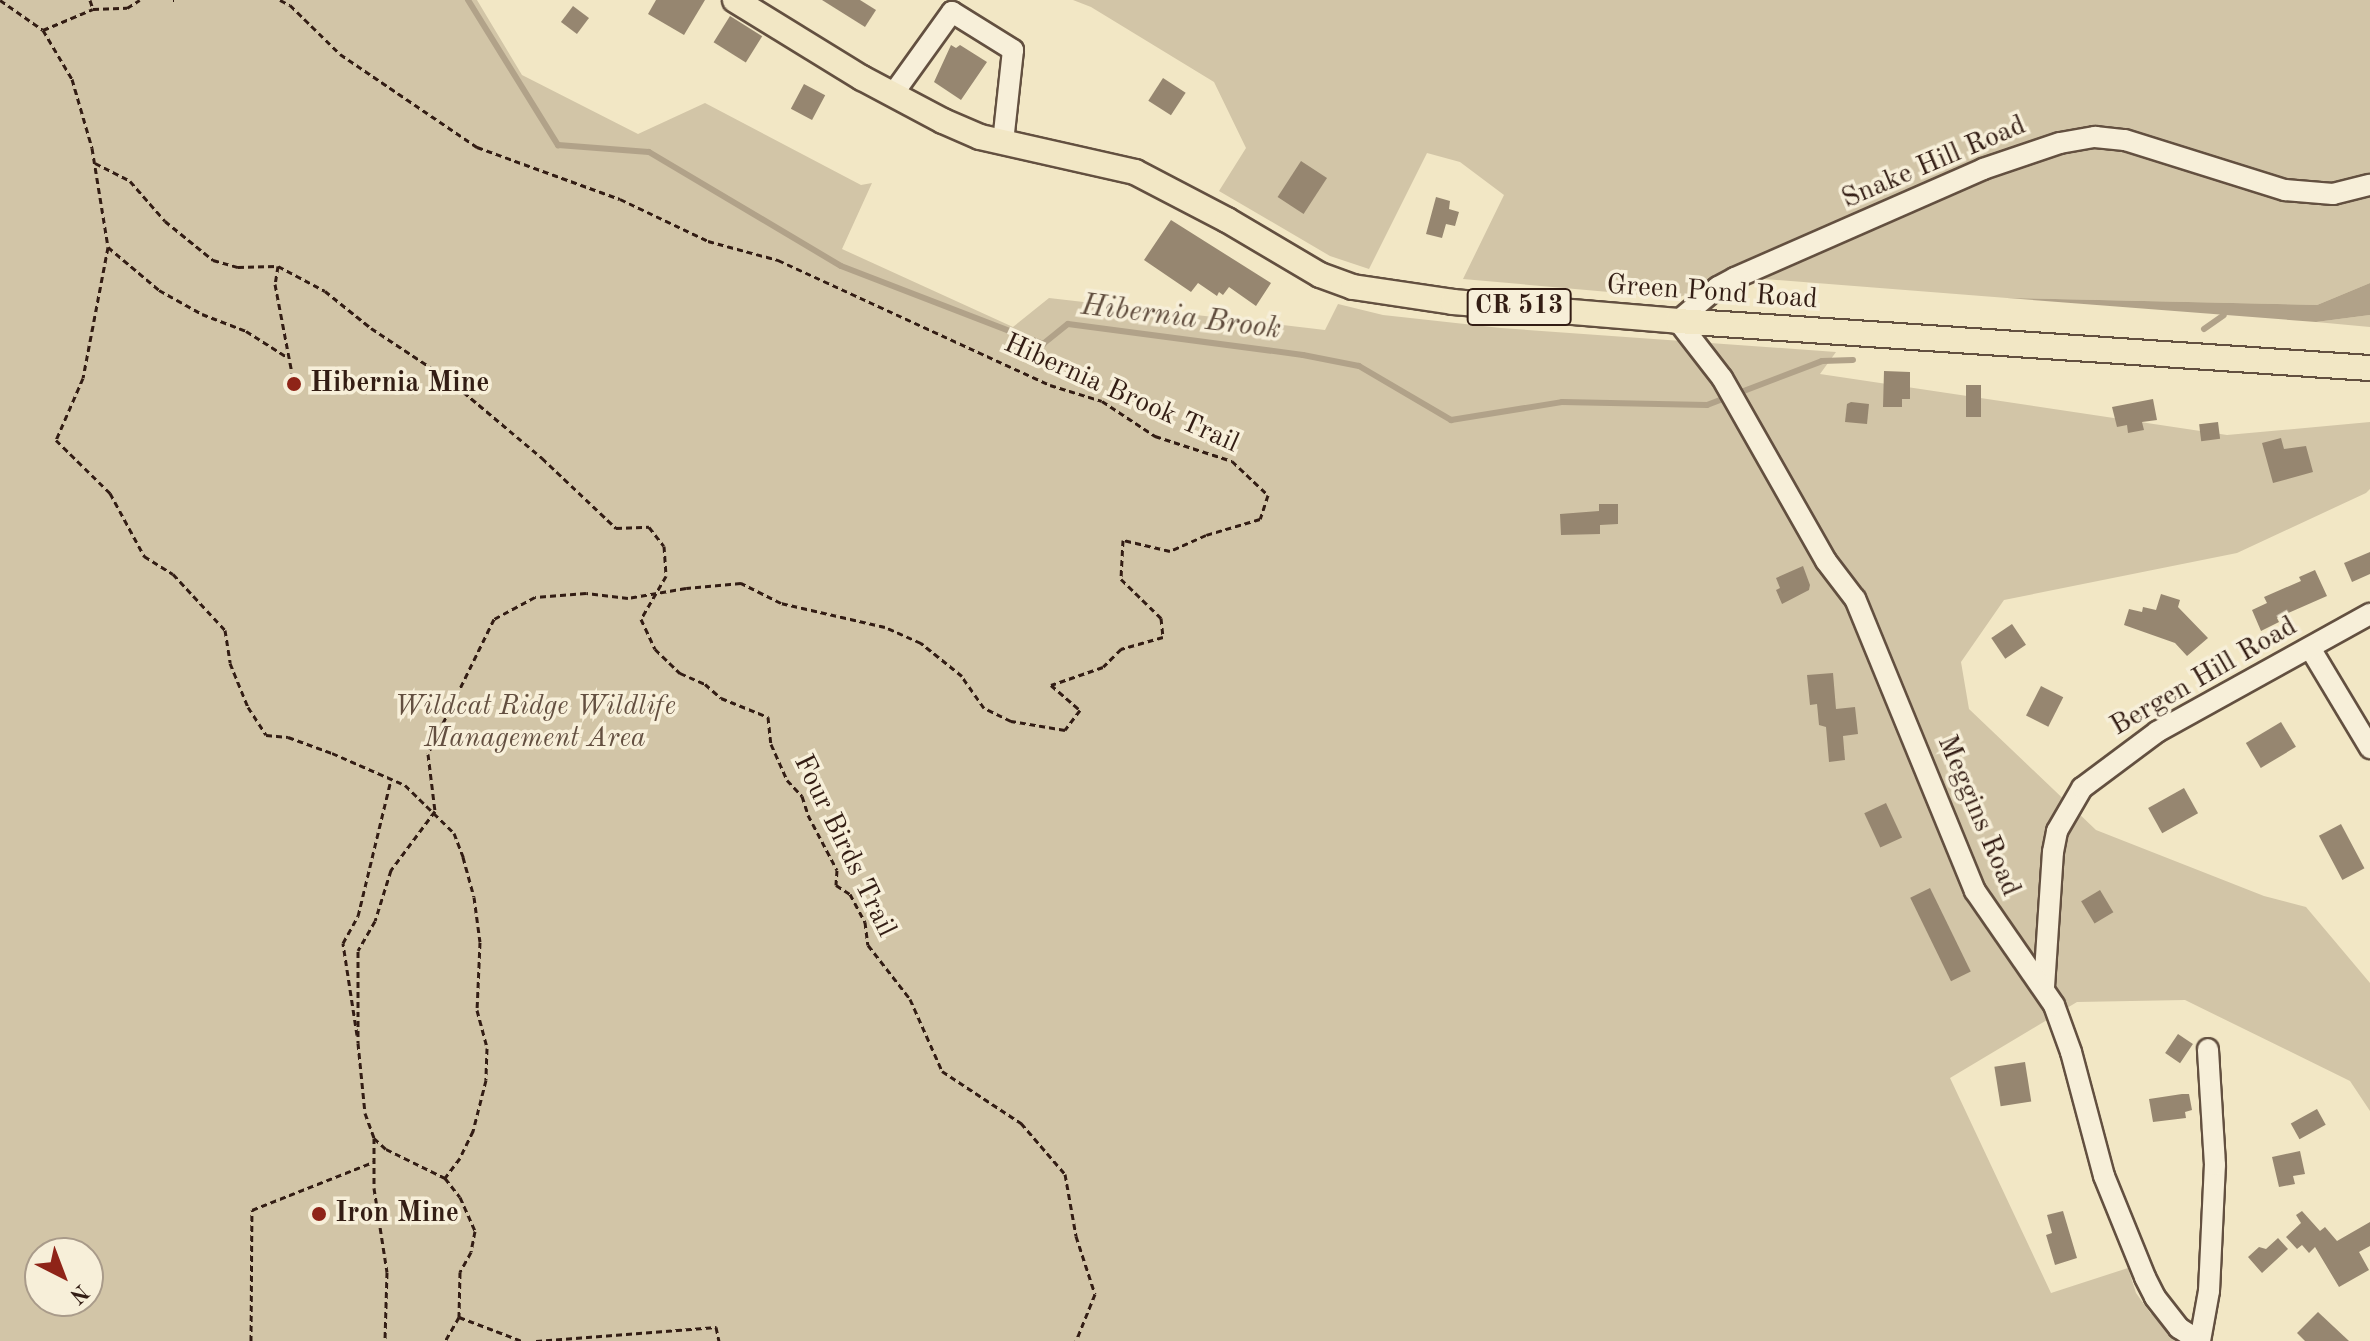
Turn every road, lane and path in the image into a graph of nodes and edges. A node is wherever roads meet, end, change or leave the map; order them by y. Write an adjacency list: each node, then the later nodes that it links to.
1 (0, 0): 7 (path)
2 (90, 0): 6 (path)
3 (140, 0): 6 (path)
4 (280, 0): 18 (path, Hibernia Brook Trail)
5 (735, 0): 8 (main road, Green Pond Road / CR 513)
6 (93, 9): 7 (path)
7 (43, 30): 10 (path)
8 (893, 94): 9 (main road, Green Pond Road / CR 513); 9 (street)
9 (1003, 142): 14 (main road, Green Pond Road / CR 513)
10 (95, 163): 12 (path); 13 (path, Four Birds Trail)
11 (2370, 185): 14 (street, Snake Hill Road)
12 (108, 247): 15 (path); 22 (path)
13 (278, 266): 15 (path); 18 (path, Four Birds Trail)
14 (1678, 321): 16 (main road, Green Pond Road / CR 513); 24 (street, Meggins Road)
15 (287, 357): 17 (path)
16 (2370, 368)
17 (294, 384)
18 (659, 594): 23 (path, Hibernia Brook Trail); 37 (path, Four Birds Trail)
19 (2370, 614): 20 (street, Bergen Hill Road)
20 (2310, 648): 21 (street); 24 (street, Bergen Hill Road)
21 (2370, 748)
22 (391, 780): 23 (path); 25 (path)
23 (435, 811): 25 (path); 29 (path)
24 (2044, 987): 38 (street, Meggins Road)
25 (358, 1043): 27 (path)
26 (2208, 1049): 38 (street)
27 (374, 1138): 28 (path); 29 (path)
28 (373, 1162): 31 (path); 32 (path)
29 (445, 1178): 30 (path)
30 (459, 1317): 33 (path); 34 (path)
31 (251, 1341)
32 (385, 1341)
33 (445, 1341)
34 (522, 1341)
35 (536, 1341): 36 (path)
36 (719, 1341)
37 (1076, 1341)
38 (2199, 1341)

